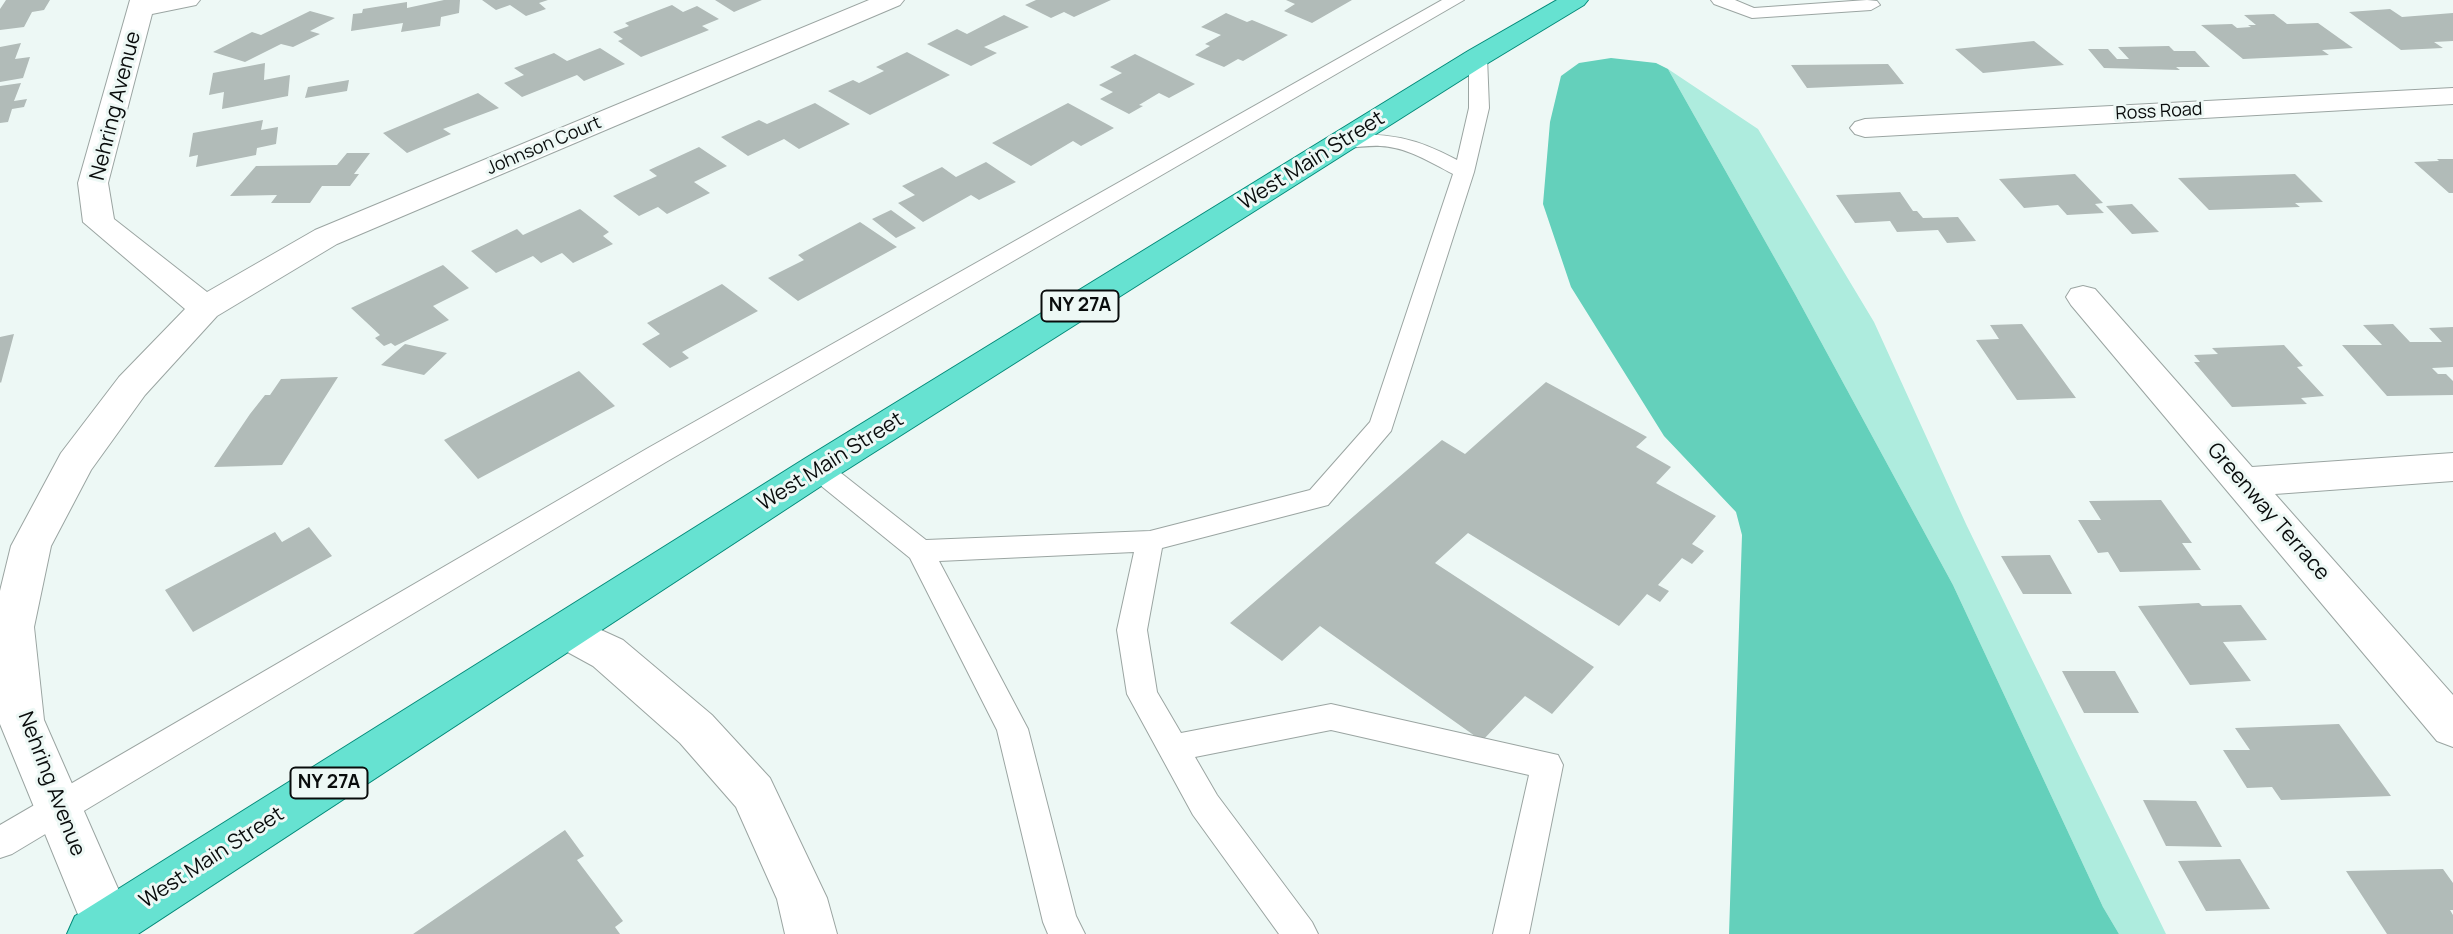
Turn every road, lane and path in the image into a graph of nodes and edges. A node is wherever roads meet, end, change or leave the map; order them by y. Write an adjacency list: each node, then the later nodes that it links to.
1 (187, 0): 6 (street)
2 (891, 0): 14 (street, Johnson Court)
3 (1455, 0): 23 (lane)
4 (1575, 0): 8 (main road, West Main Street / NY 27A)
5 (1720, 0): 7 (lane)
6 (142, 4): 14 (street, Nehring Avenue)
7 (1871, 5)
8 (1478, 57): 11 (main road, West Main Street / NY 27A); 12 (lane)
9 (2453, 96): 10 (street, Ross Road)
10 (1865, 128)
11 (1342, 142): 12 (lane); 16 (main road, West Main Street / NY 27A)
12 (1464, 172): 18 (lane)
13 (2083, 297): 17 (street, Greenway Terrace)
14 (205, 308): 23 (street, Nehring Avenue)
15 (2453, 467): 17 (street)
16 (818, 469): 19 (lane); 20 (main road, West Main Street / NY 27A)
17 (2243, 482): 21 (street, Greenway Terrace)
18 (1150, 541): 19 (lane); 22 (lane)
19 (920, 551): 27 (lane)
20 (566, 631): 25 (main road, West Main Street / NY 27A); 26 (street)
21 (2453, 727)
22 (1172, 748): 28 (lane); 29 (lane)
23 (59, 808): 24 (lane); 25 (street, Nehring Avenue)
24 (0, 843)
25 (101, 929)
26 (811, 934)
27 (1067, 934)
28 (1300, 934)
29 (1511, 934)

